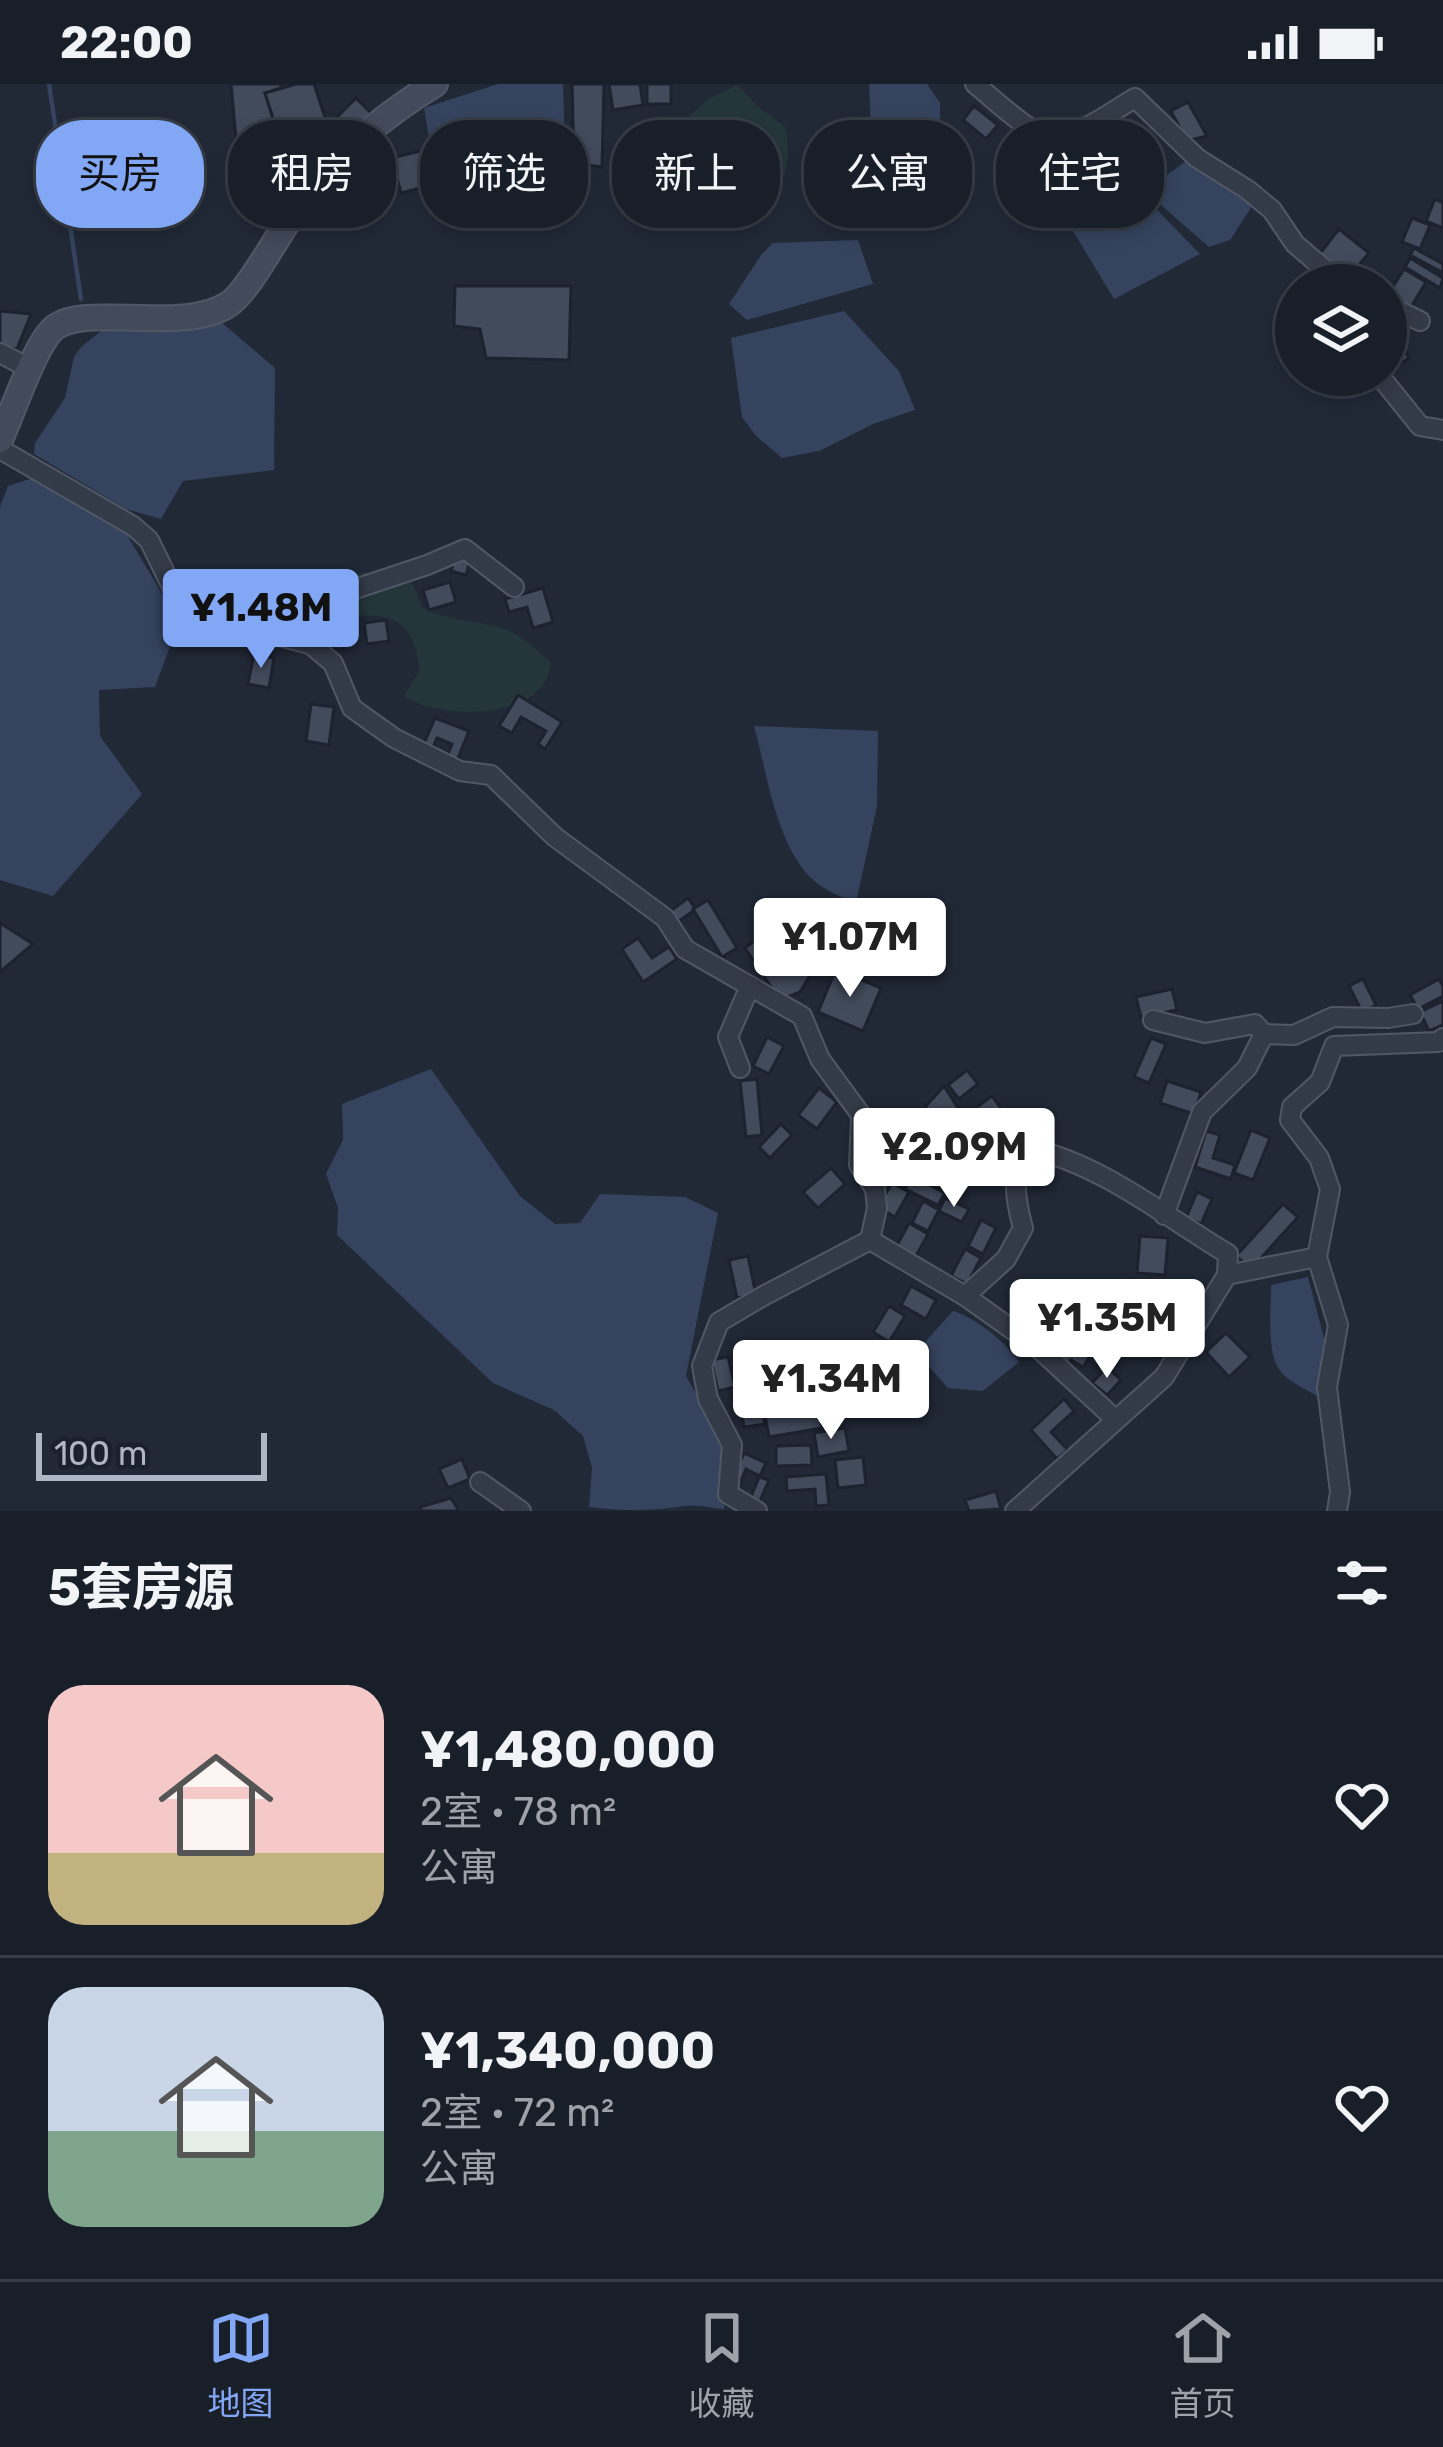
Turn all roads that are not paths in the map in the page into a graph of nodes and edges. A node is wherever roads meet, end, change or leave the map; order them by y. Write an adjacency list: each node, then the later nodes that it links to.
1 (435, 84): 7 (street)
2 (975, 84): 3 (street)
3 (1318, 264)
4 (1407, 315): 5 (street)
5 (1420, 321)
6 (0, 353): 7 (street)
7 (31, 369): 10 (street)
8 (1396, 396): 9 (street)
9 (1443, 430)
10 (0, 440)
11 (0, 449): 13 (street)
12 (514, 587): 13 (street)
13 (310, 644): 14 (street)
14 (750, 986): 19 (street); 21 (street)
15 (1413, 1014): 17 (street)
16 (1154, 1020): 17 (street)
17 (1264, 1034): 20 (street)
18 (1443, 1038): 22 (street)
19 (740, 1068)
20 (1164, 1215): 23 (street); 24 (street)
21 (870, 1240): 24 (street); 28 (street)
22 (1317, 1257): 23 (street); 30 (street)
23 (1227, 1274): 25 (street)
24 (965, 1295): 25 (street)
25 (1116, 1420): 29 (street)
26 (480, 1482): 27 (street)
27 (521, 1511)
28 (757, 1511)
29 (1015, 1511)
30 (1337, 1511)

